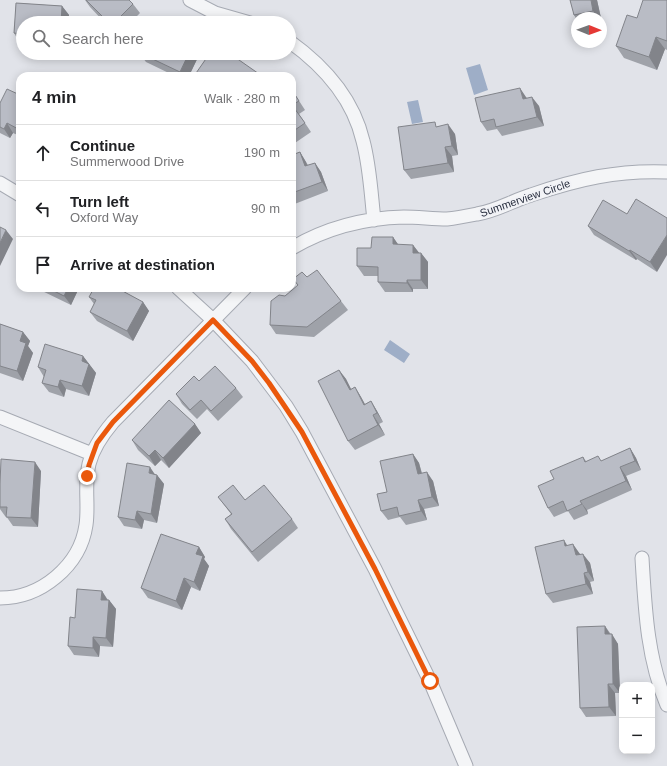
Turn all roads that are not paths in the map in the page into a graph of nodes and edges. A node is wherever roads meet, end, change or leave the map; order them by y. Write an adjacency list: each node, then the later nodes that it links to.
1 (190, 0): 2 (street)
2 (226, 16)
3 (296, 46): 7 (street)
4 (667, 172): 7 (street, Summerview Circle)
5 (0, 183): 6 (street)
6 (16, 193)
7 (374, 220): 8 (street, Summerview Circle)
8 (296, 246)
9 (182, 292): 11 (street)
10 (241, 292): 11 (street)
11 (213, 320): 13 (street); 17 (street)
12 (0, 417): 13 (street)
13 (92, 454): 15 (street)
14 (642, 558): 16 (street)
15 (0, 598)
16 (667, 705)
17 (466, 766)

